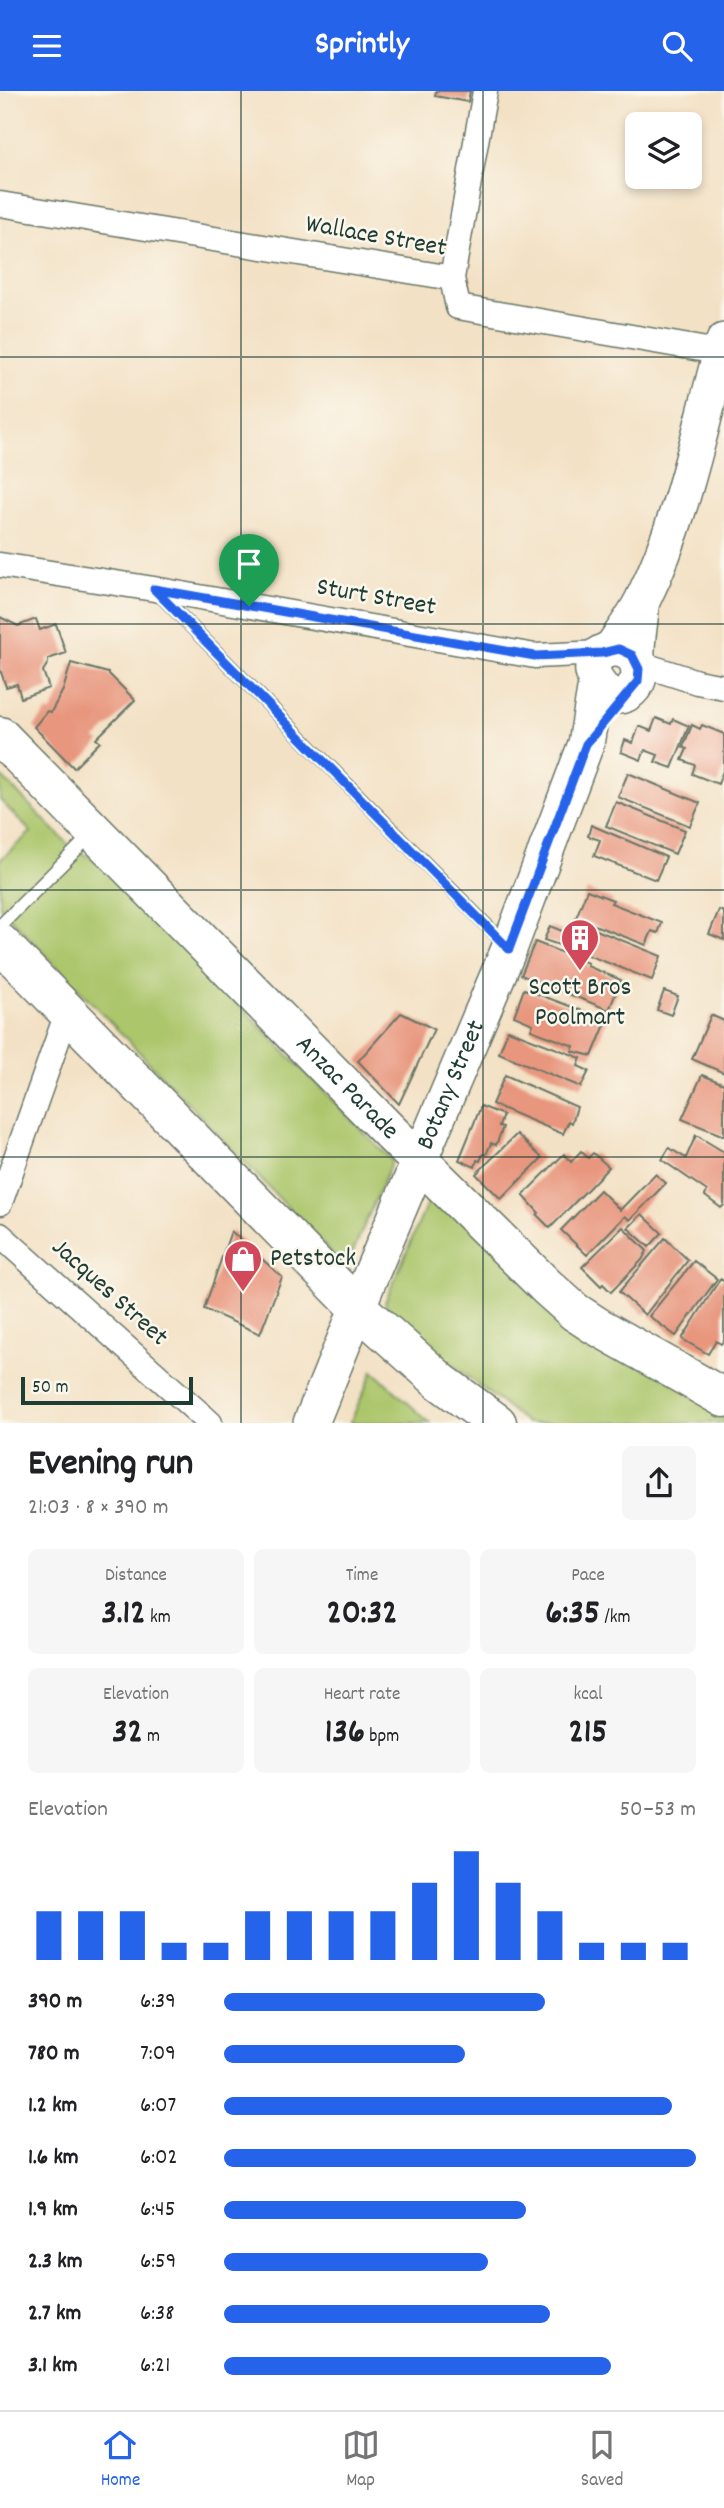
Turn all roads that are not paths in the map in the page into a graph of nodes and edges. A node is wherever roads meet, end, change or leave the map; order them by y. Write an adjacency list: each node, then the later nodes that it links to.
1 (485, 91): 3 (street)
2 (0, 204): 3 (street, Wallace Street)
3 (452, 278): 4 (street, Wallace Street)
4 (723, 348): 7 (street, Botany Street)
5 (0, 565): 6 (street, Sturt Street)
6 (154, 589): 7 (street, Sturt Street); 13 (lane)
7 (617, 671): 8 (street, Sturt Street); 13 (street, Botany Street)
8 (724, 687)
9 (0, 736): 10 (main road, Anzac Parade)
10 (94, 832): 11 (lane); 15 (main road, Anzac Parade)
11 (0, 926)
12 (0, 943): 14 (main road)
13 (509, 949): 15 (street, Botany Street)
14 (68, 1013): 16 (street); 18 (main road)
15 (421, 1160): 18 (street, Botany Street); 19 (main road, Anzac Parade)
16 (0, 1203)
17 (0, 1235): 20 (street, Jacques Street)
18 (358, 1308): 21 (street, Botany Street); 22 (main road)
19 (724, 1398)
20 (211, 1423)
21 (311, 1423)
22 (497, 1423)

